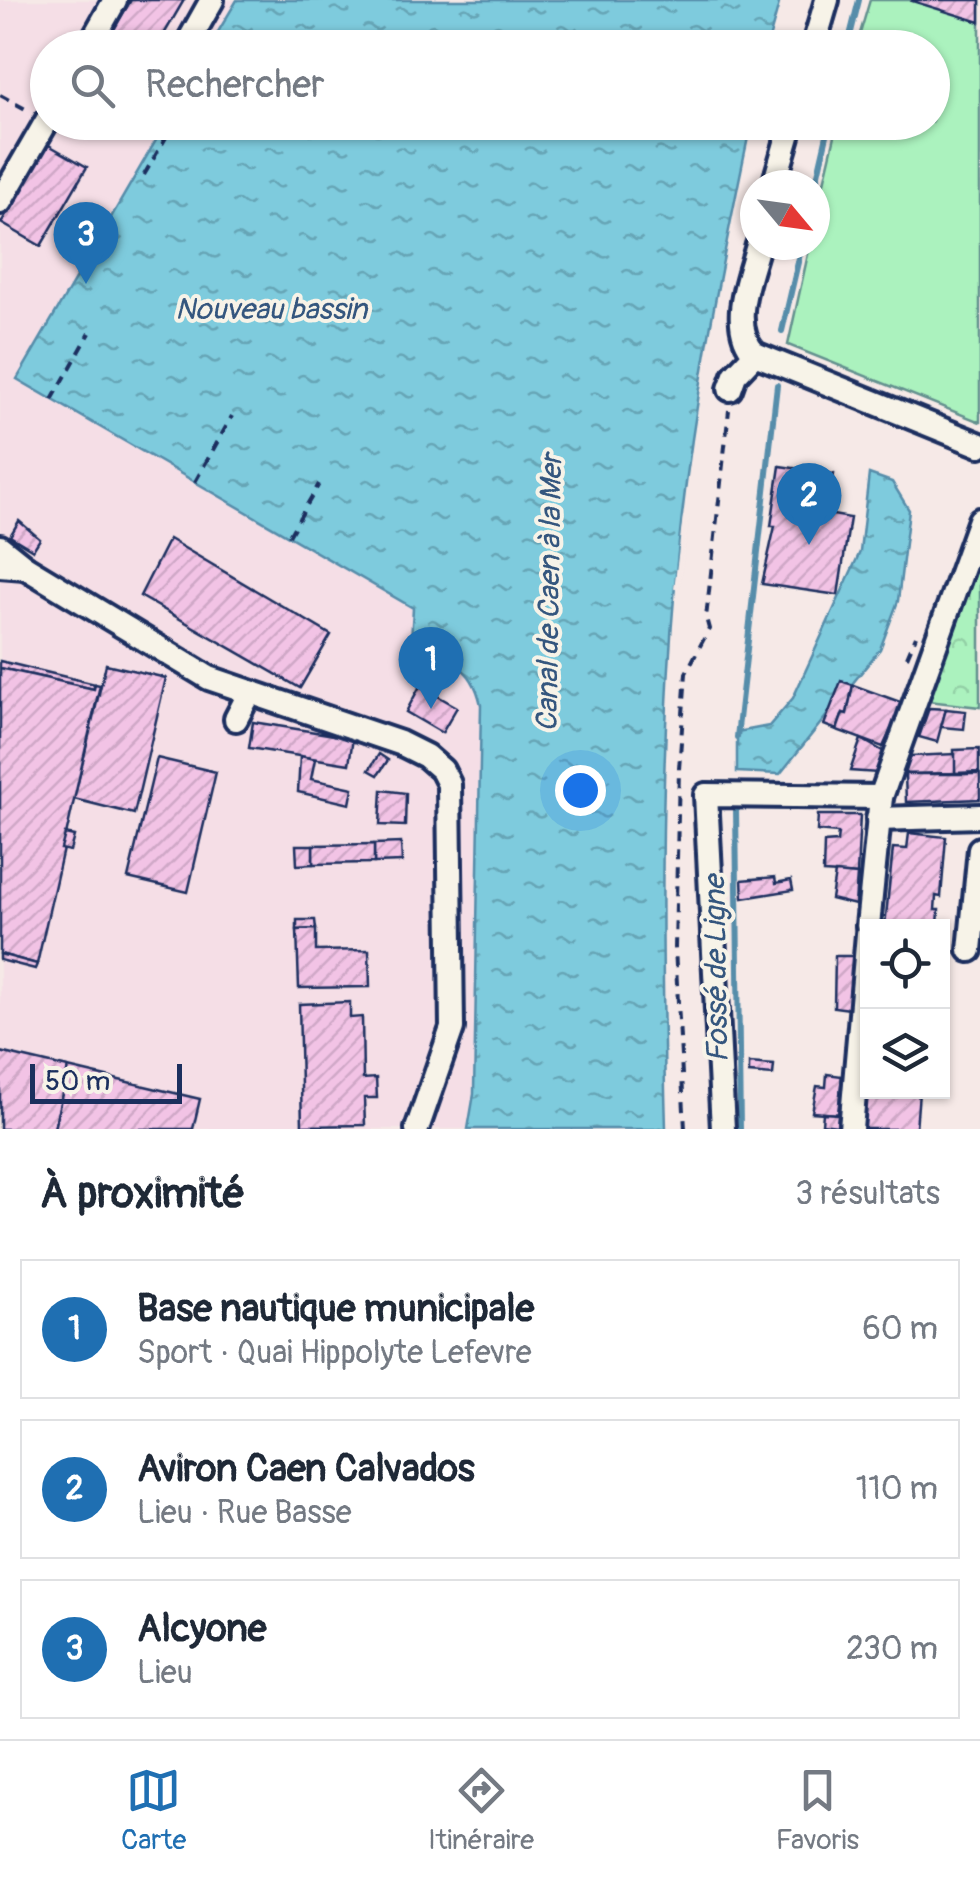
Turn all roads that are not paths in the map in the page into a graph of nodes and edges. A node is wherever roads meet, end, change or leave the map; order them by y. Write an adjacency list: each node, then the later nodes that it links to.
1 (115, 0): 4 (street)
2 (212, 0): 5 (street)
3 (828, 0): 6 (street)
4 (98, 30)
5 (195, 30)
6 (819, 30)
7 (36, 140): 10 (street)
8 (787, 140): 9 (street)
9 (778, 170)
10 (0, 202)
11 (754, 260): 12 (street)
12 (755, 354): 13 (street); 14 (street)
13 (730, 389)
14 (980, 445)
15 (980, 520): 21 (street)
16 (0, 547): 18 (street)
17 (0, 565): 18 (street)
18 (25, 567): 19 (street)
19 (250, 694): 20 (street); 27 (street)
20 (236, 718)
21 (880, 808): 22 (street); 24 (street); 28 (street)
22 (980, 816)
23 (980, 852): 25 (street)
24 (869, 919)
25 (970, 950)
26 (861, 1009): 29 (street)
27 (417, 1129)
28 (722, 1129)
29 (851, 1129)

